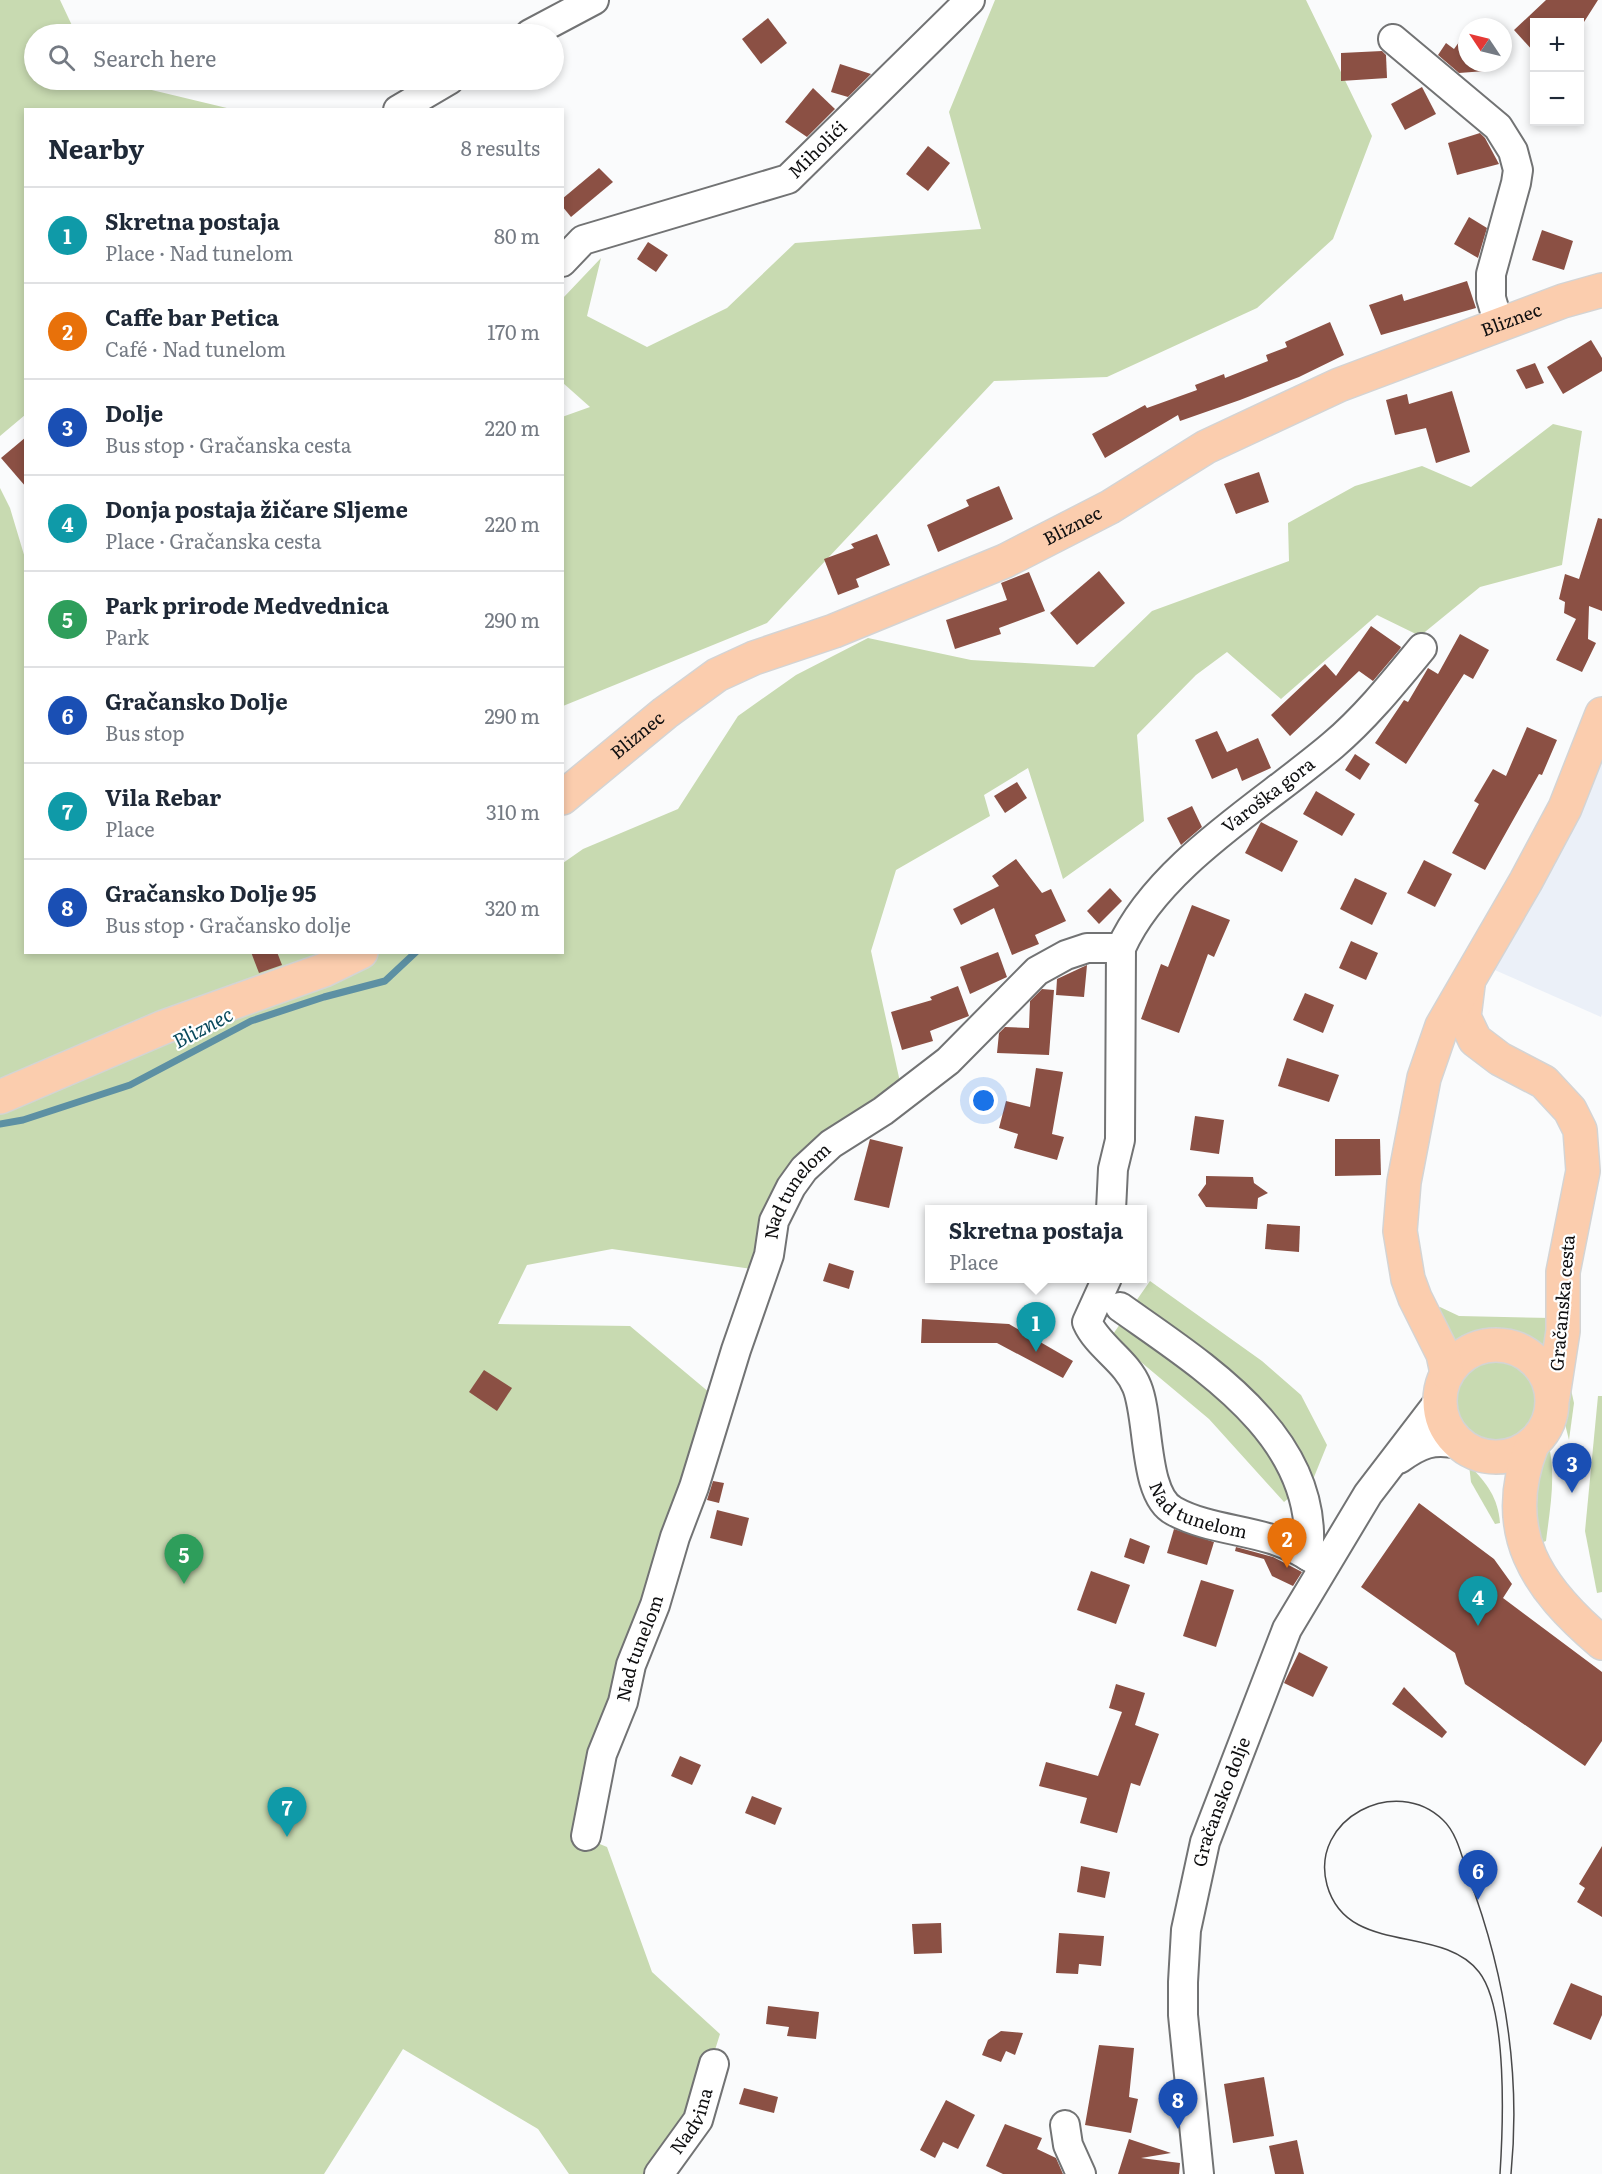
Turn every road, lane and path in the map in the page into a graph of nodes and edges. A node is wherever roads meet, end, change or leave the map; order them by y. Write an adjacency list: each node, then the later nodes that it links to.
1 (594, 0): 3 (street)
2 (970, 0): 7 (street, Miholići)
3 (549, 24)
4 (1393, 39): 9 (street)
5 (432, 90): 6 (street)
6 (401, 108)
7 (564, 260)
8 (1602, 290): 9 (main road, Bliznec)
9 (1499, 325): 12 (main road, Bliznec)
10 (1422, 648): 13 (street, Varoška gora)
11 (1602, 714): 15 (main road, Gračanska cesta)
12 (564, 796)
13 (1121, 948): 19 (street); 30 (street, Nad tunelom)
14 (356, 954): 18 (main road)
15 (1469, 980): 16 (main road, Gračanska cesta); 17 (main road, Gračanska cesta)
16 (1486, 1050): 17 (main road); 23 (main road, Gračanska cesta)
17 (1430, 1059): 22 (main road, Gračanska cesta)
18 (0, 1097)
19 (1111, 1205)
20 (1105, 1283): 28 (street, Nad tunelom)
21 (1120, 1307): 28 (street)
22 (1443, 1386): 23 (main road); 25 (main road); 26 (street, Gračansko dolje)
23 (1552, 1396): 24 (main road)
24 (1532, 1445): 25 (main road); 27 (main road)
25 (1467, 1449): 26 (street, Gračansko dolje); 27 (main road)
26 (1390, 1465): 28 (street, Gračansko dolje)
27 (1521, 1525): 29 (main road)
28 (1316, 1561): 35 (street, Gračansko dolje)
29 (1602, 1643)
30 (585, 1836)
31 (714, 2064): 33 (street, Nadvina)
32 (1065, 2124): 34 (street)
33 (659, 2174)
34 (1081, 2174)
35 (1199, 2174)

